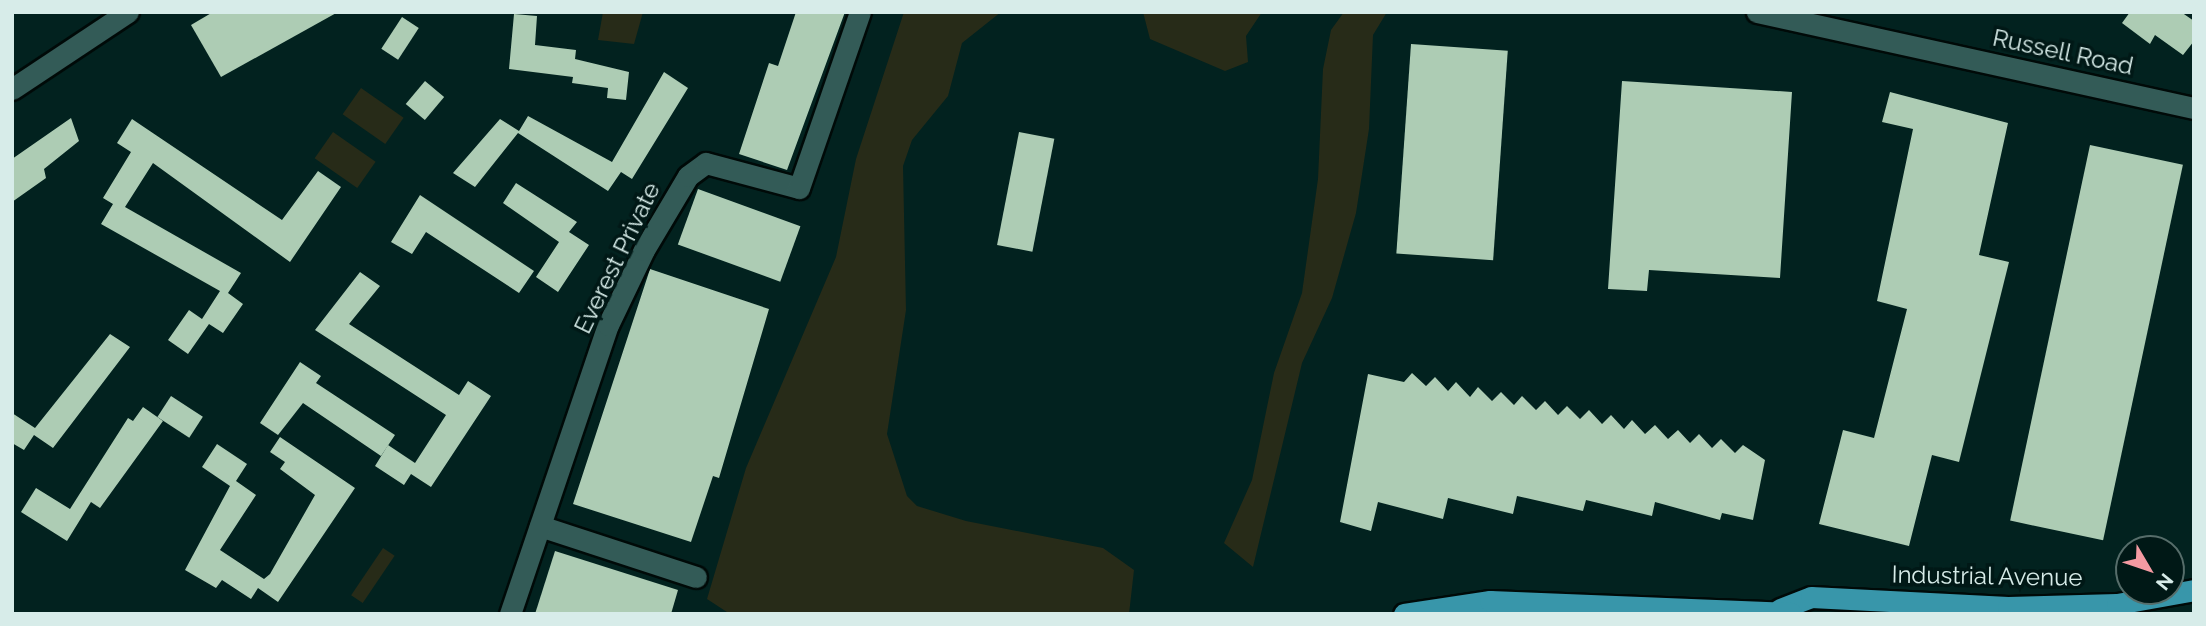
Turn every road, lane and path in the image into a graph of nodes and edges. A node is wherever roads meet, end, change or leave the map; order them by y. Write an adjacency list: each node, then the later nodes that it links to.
1 (128, 12): 4 (street)
2 (860, 12): 6 (street, Everest Private)
3 (1757, 12): 5 (street, Russell Road)
4 (12, 89)
5 (2194, 108)
6 (540, 526): 7 (street); 10 (street, Everest Private)
7 (696, 577)
8 (2194, 590): 9 (main road, Industrial Avenue)
9 (1787, 611): 11 (main road, Industrial Avenue)
10 (510, 614)
11 (1404, 614)

